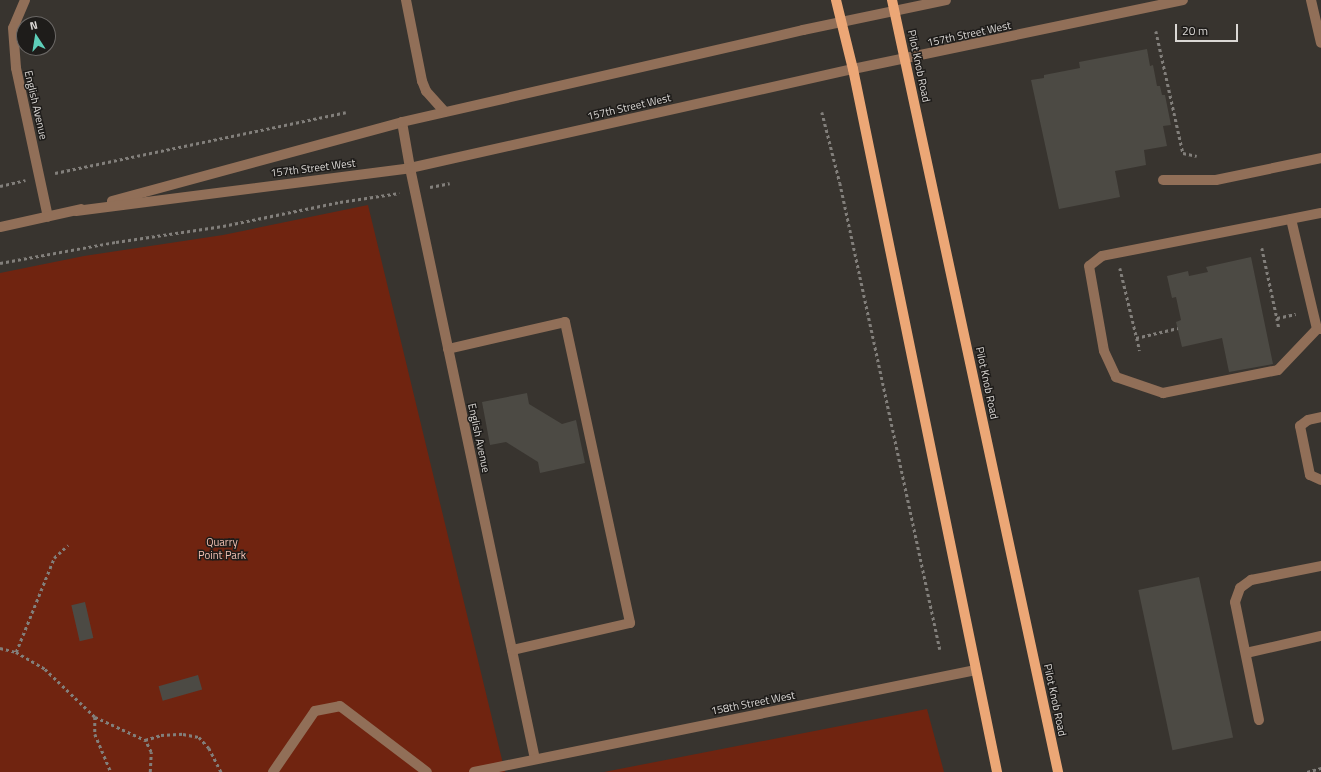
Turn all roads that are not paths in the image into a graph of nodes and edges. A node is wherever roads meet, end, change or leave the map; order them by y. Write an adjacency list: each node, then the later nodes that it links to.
1 (24, 0): 19 (street, English Avenue)
2 (406, 0): 12 (street)
3 (836, 0): 8 (main road)
4 (946, 0): 7 (street, 157th Street West)
5 (1183, 0): 10 (street, 157th Street West)
6 (1311, 0): 9 (street)
7 (893, 5): 8 (street, 157th Street West); 10 (main road, Pilot Knob Road)
8 (840, 22): 11 (main road); 12 (street, 157th Street West)
9 (1321, 43)
10 (906, 59): 11 (street, 157th Street West); 37 (main road, Pilot Knob Road)
11 (853, 69): 15 (street, 157th Street West); 30 (main road)
12 (445, 112): 13 (street, 157th Street West)
13 (402, 122): 15 (street, English Avenue); 17 (street, 157th Street West)
14 (1321, 158): 16 (street)
15 (410, 168): 17 (street, 157th Street West); 23 (street, English Avenue)
16 (1163, 180)
17 (76, 211): 19 (street, 157th Street West)
18 (1321, 212): 20 (street)
19 (48, 217): 21 (street, 157th Street West)
20 (1291, 219): 22 (street); 22 (street)
21 (0, 227)
22 (1319, 329)
23 (448, 349): 28 (street, English Avenue); 28 (street)
24 (1321, 417): 25 (street)
25 (1321, 480)
26 (1321, 566): 29 (street)
27 (1321, 636): 29 (street)
28 (512, 650): 32 (street, English Avenue)
29 (1246, 653): 31 (street)
30 (976, 670): 32 (street, 158th Street West); 36 (main road)
31 (1259, 720)
32 (535, 760): 35 (street, 158th Street West)
33 (273, 772): 34 (street)
34 (427, 772)
35 (474, 772)
36 (997, 772)
37 (1058, 772)

